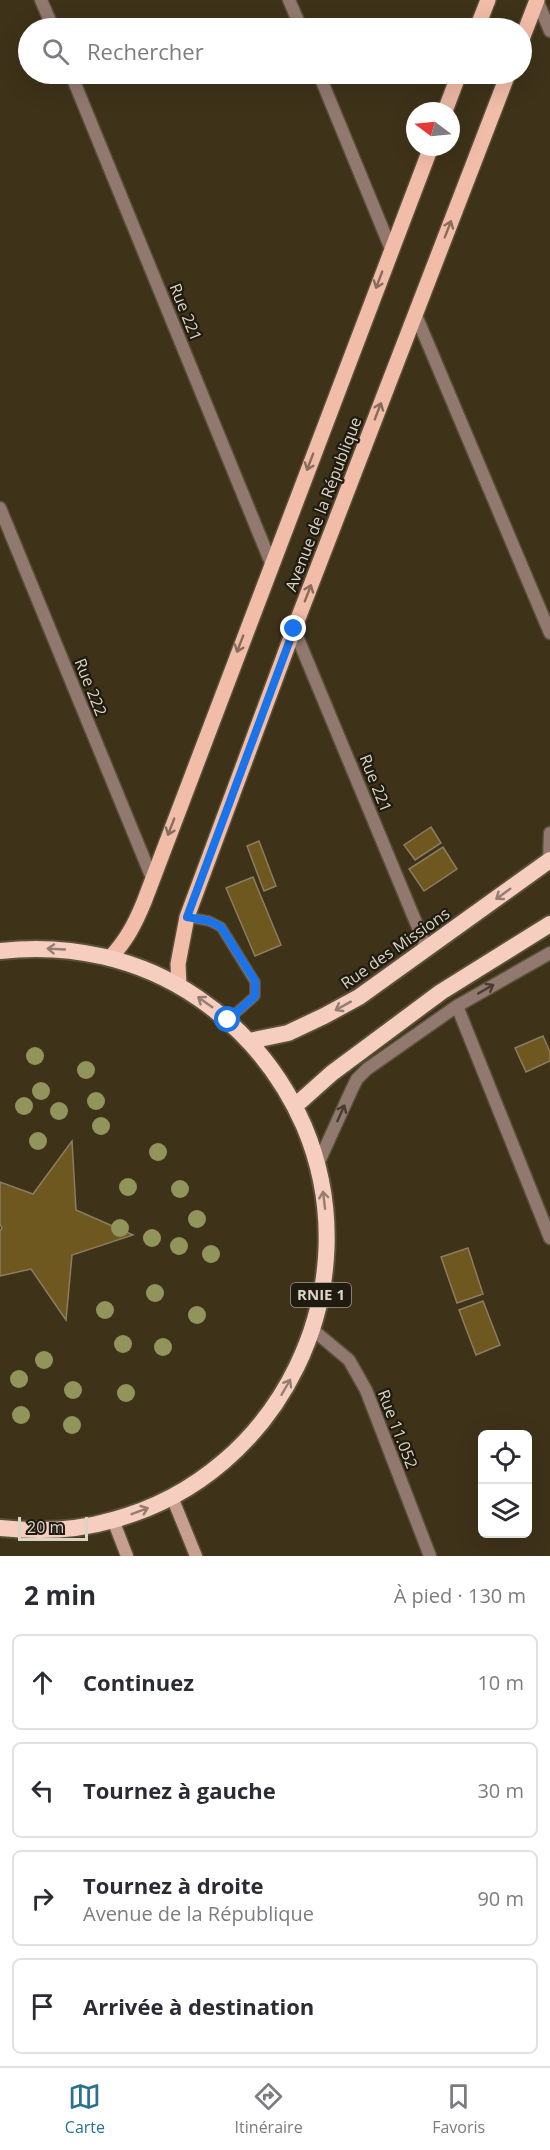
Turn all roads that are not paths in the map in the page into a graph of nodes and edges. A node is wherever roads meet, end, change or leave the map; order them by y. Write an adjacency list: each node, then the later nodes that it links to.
1 (41, 0): 5 (street)
2 (289, 0): 6 (street)
3 (488, 0): 7 (main road)
4 (537, 0): 8 (main road); 9 (street)
5 (49, 18)
6 (297, 18)
7 (481, 18)
8 (530, 18)
9 (550, 31)
10 (75, 84): 19 (street, Rue 221)
11 (323, 84): 16 (street)
12 (455, 84): 14 (main road)
13 (504, 84): 17 (main road, Avenue de la République, one-way to 13)
14 (448, 102)
15 (427, 156): 16 (main road, Avenue de la République)
16 (391, 249): 19 (main road, Avenue de la République, one-way to 19)
17 (415, 313): 20 (main road, Avenue de la République, one-way to 17); 21 (street)
18 (0, 508): 24 (street, Rue 222)
19 (271, 563): 24 (main road, Avenue de la République, one-way to 24)
20 (294, 629): 25 (main road, Avenue de la République); 27 (street, Rue 221)
21 (550, 633)
22 (550, 833): 23 (street)
23 (549, 860): 27 (highway, Rue des Missions, one-way to 27)
24 (152, 878): 30 (main road, Avenue de la République)
25 (187, 917): 31 (main road, Avenue de la République); 33 (lane)
26 (550, 924): 35 (highway)
27 (427, 949): 34 (highway, Rue des Missions, one-way to 34)
28 (0, 951): 30 (highway, RNIE 1, one-way to 28)
29 (550, 953): 32 (street, one-way to 29)
30 (110, 958): 31 (highway, RNIE 1)
31 (179, 986): 33 (highway, RNIE 1, one-way to 31)
32 (457, 1006): 36 (street, one-way to 32); 37 (street)
33 (228, 1020): 34 (highway, RNIE 1)
34 (249, 1041): 35 (highway, RNIE 1)
35 (295, 1106): 36 (highway, RNIE 1)
36 (317, 1166): 38 (highway, RNIE 1, one-way to 36)
37 (550, 1238)
38 (312, 1329): 39 (highway, RNIE 1, one-way to 38); 44 (street, Rue 11.052)
39 (172, 1497): 40 (highway, RNIE 1, one-way to 39); 43 (main road)
40 (113, 1520): 41 (highway, RNIE 1); 42 (main road)
41 (0, 1528)
42 (128, 1556)
43 (196, 1556)
44 (430, 1556)

